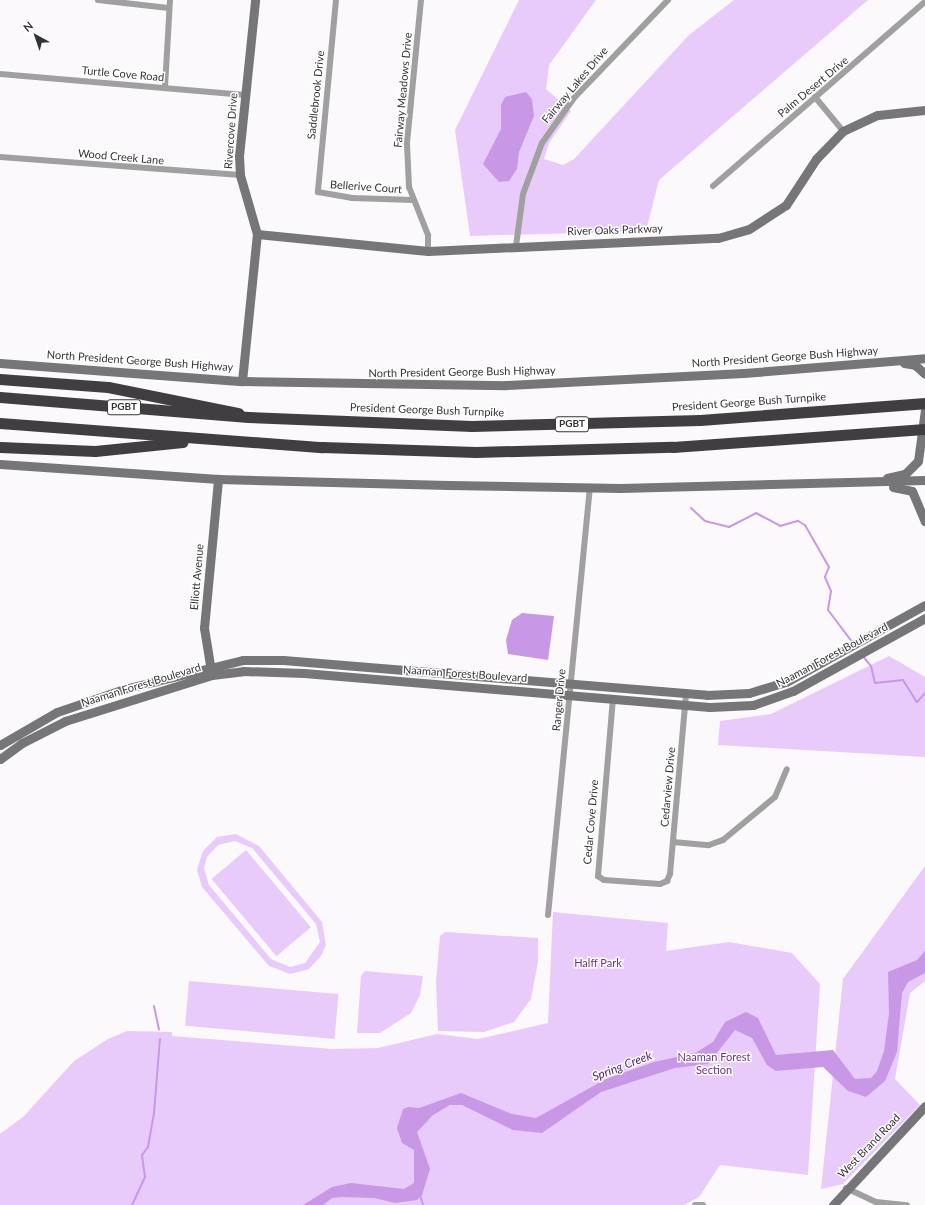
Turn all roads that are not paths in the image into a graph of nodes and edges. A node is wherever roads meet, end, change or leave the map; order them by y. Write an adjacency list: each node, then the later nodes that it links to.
1 (98, 0): 8 (street)
2 (170, 0): 8 (street)
3 (255, 0): 11 (main road, Rivercove Drive)
4 (336, 0): 18 (street, Saddlebrook Drive)
5 (421, 0): 19 (street, Fairway Meadows Drive)
6 (668, 0): 21 (street, Fairway Lakes Drive)
7 (925, 2): 12 (street, Palm Desert Drive)
8 (170, 8): 10 (street)
9 (0, 74): 10 (street, Turtle Cove Road)
10 (165, 87): 11 (street, Turtle Cove Road)
11 (245, 95): 16 (main road, Rivercove Drive)
12 (816, 97): 14 (street); 17 (street, Palm Desert Drive)
13 (925, 110): 14 (main road, River Oaks Parkway)
14 (843, 131): 21 (main road, River Oaks Parkway)
15 (0, 157): 16 (street, Wood Creek Lane)
16 (240, 175): 20 (main road, Rivercove Drive)
17 (714, 186)
18 (318, 192): 19 (street, Bellerive Court)
19 (413, 200): 22 (street, Fairway Meadows Drive)
20 (257, 234): 22 (main road, River Oaks Parkway); 28 (main road, Rivercove Drive)
21 (516, 246): 22 (main road, River Oaks Parkway)
22 (428, 251)
23 (925, 358): 25 (main road, North President George Bush Highway)
24 (0, 363): 28 (main road, North President George Bush Highway)
25 (884, 363): 26 (main road); 28 (main road, North President George Bush Highway)
26 (925, 374)
27 (0, 379): 32 (highway)
28 (242, 381)
29 (0, 397): 32 (highway, President George Bush Turnpike / PGBT)
30 (925, 403): 32 (highway, President George Bush Turnpike / PGBT)
31 (925, 410): 40 (main road)
32 (248, 417)
33 (0, 424): 35 (highway, PGBT)
34 (925, 429): 35 (highway, PGBT)
35 (203, 438): 36 (highway)
36 (0, 447)
37 (0, 464): 38 (main road)
38 (218, 479): 41 (main road); 46 (main road, Elliott Avenue)
39 (925, 480): 40 (main road)
40 (846, 484): 41 (main road); 42 (main road)
41 (590, 487): 50 (street, Ranger Drive)
42 (925, 521)
43 (925, 605): 49 (main road, Naaman Forest Boulevard)
44 (925, 618): 52 (main road, Naaman Forest Boulevard)
45 (308, 663): 46 (main road, Naaman Forest Boulevard); 47 (main road); 50 (main road, Naaman Forest Boulevard)
46 (210, 666): 48 (main road, Elliott Avenue); 51 (main road, Naaman Forest Boulevard)
47 (306, 673): 48 (main road, Naaman Forest Boulevard); 53 (main road, Naaman Forest Boulevard)
48 (212, 676): 57 (main road, Naaman Forest Boulevard)
49 (786, 682): 52 (main road); 54 (main road, Naaman Forest Boulevard)
50 (570, 684): 53 (street, Ranger Drive); 54 (main road, Naaman Forest Boulevard)
51 (124, 689): 57 (main road); 58 (main road, Naaman Forest Boulevard)
52 (791, 692): 56 (main road, Naaman Forest Boulevard)
53 (570, 694): 55 (main road, Naaman Forest Boulevard); 63 (street, Ranger Drive)
54 (686, 694): 56 (street, Cedarview Drive)
55 (613, 698): 56 (main road, Naaman Forest Boulevard); 62 (street, Cedar Cove Drive)
56 (685, 705): 61 (street, Cedarview Drive)
57 (112, 706): 59 (main road, Naaman Forest Boulevard)
58 (0, 745)
59 (0, 759)
60 (787, 769): 61 (street)
61 (673, 842): 62 (street, Cedarview Drive)
62 (667, 881)
63 (548, 915)
64 (925, 1106): 65 (main road, West Brand Road)
65 (846, 1188): 68 (main road, West Brand Road); 69 (street)
66 (695, 1205): 67 (street)
67 (703, 1205)
68 (833, 1205)
69 (907, 1205)

